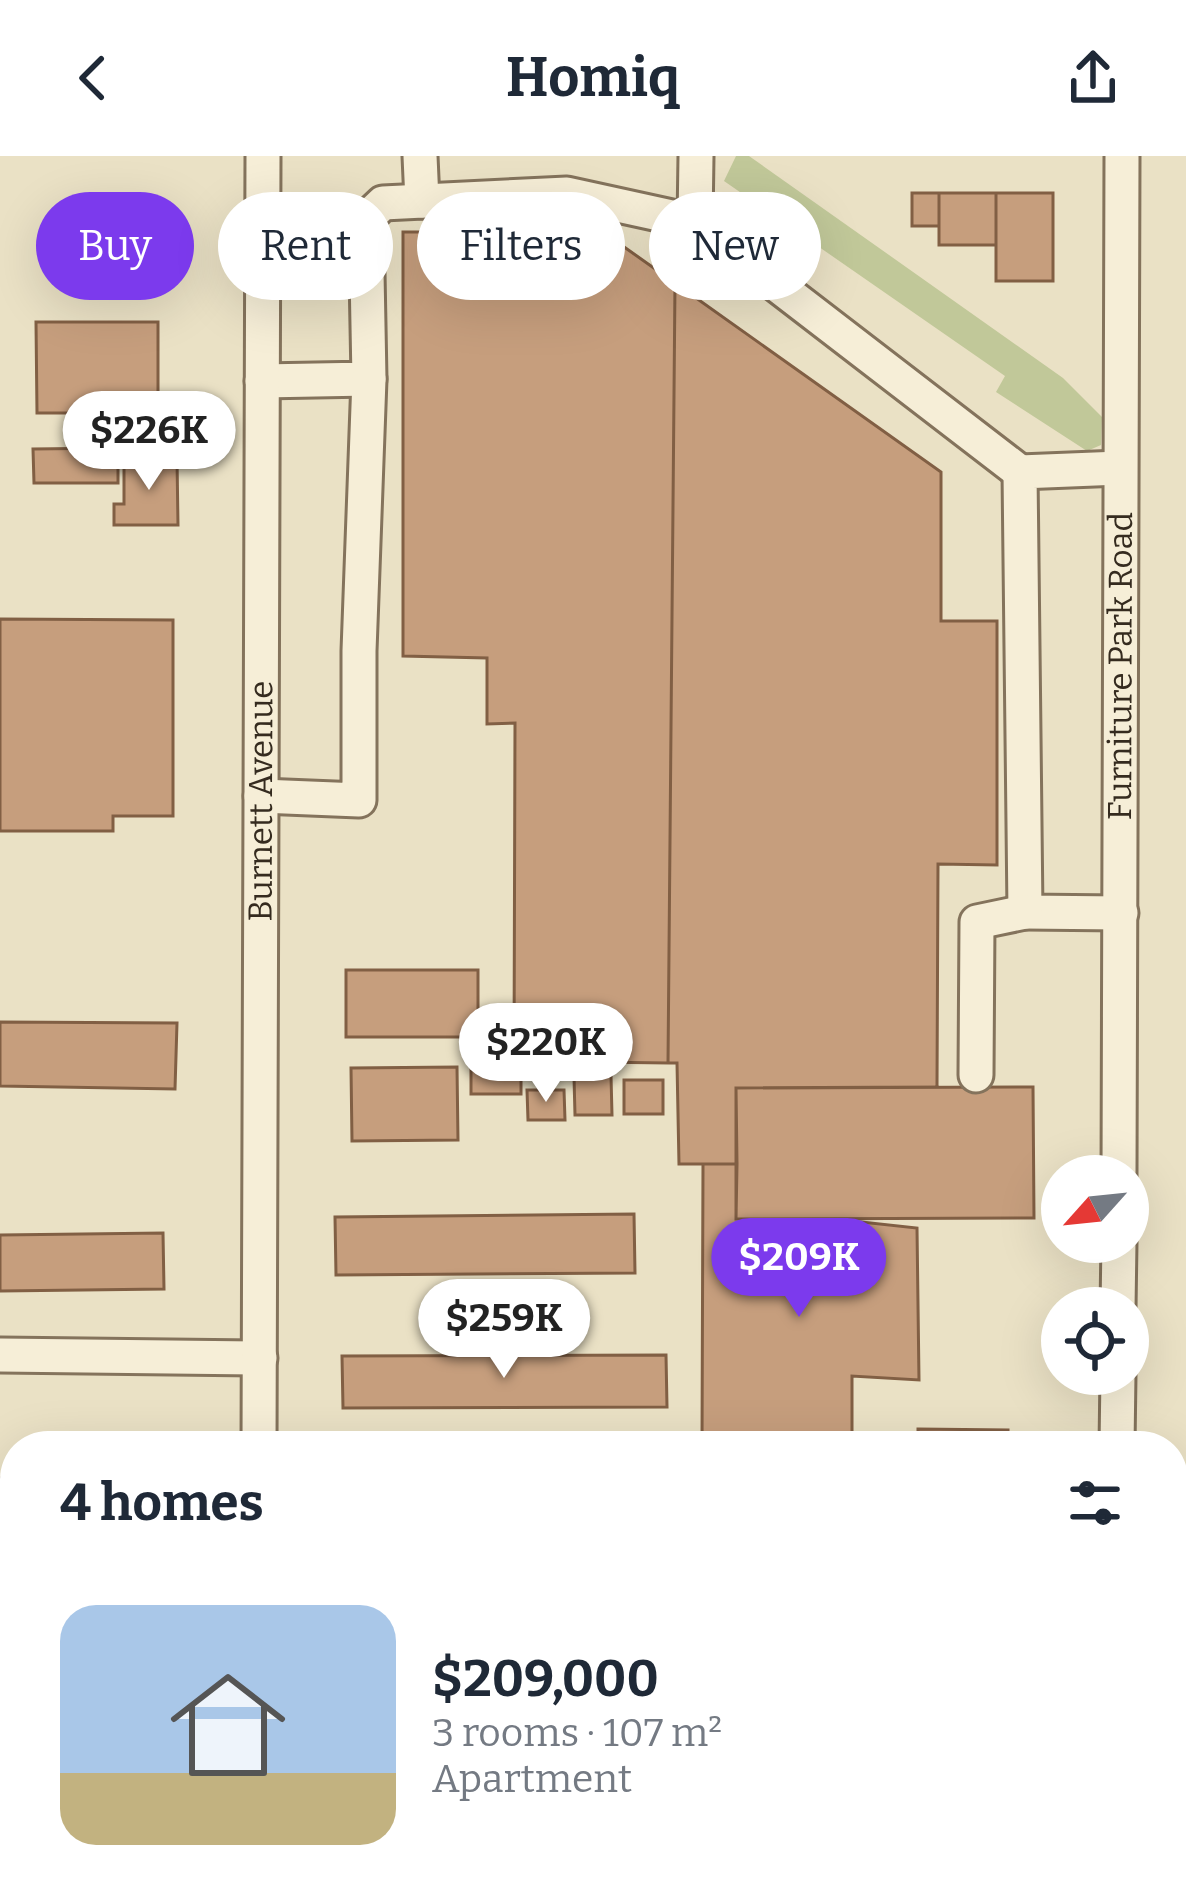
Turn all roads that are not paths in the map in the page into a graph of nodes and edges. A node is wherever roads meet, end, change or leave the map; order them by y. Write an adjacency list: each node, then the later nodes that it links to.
1 (262, 156): 10 (street, Burnett Avenue)
2 (420, 156): 5 (street)
3 (696, 156): 6 (street)
4 (1122, 156): 11 (street, Furniture Park Road)
5 (422, 192)
6 (695, 192)
7 (417, 200): 9 (street)
8 (796, 300): 12 (street)
9 (369, 379): 10 (street); 13 (street)
10 (262, 381): 13 (street, Burnett Avenue)
11 (1120, 468): 12 (street); 15 (street, Furniture Park Road)
12 (1020, 472): 14 (street)
13 (261, 796): 19 (street, Burnett Avenue)
14 (1025, 912): 15 (street); 16 (street)
15 (1121, 914): 17 (street, Furniture Park Road)
16 (976, 1075)
17 (1119, 1155)
18 (0, 1354): 19 (street)
19 (260, 1358): 21 (street, Burnett Avenue)
20 (1118, 1395): 22 (street)
21 (260, 1431)
22 (1117, 1431)

